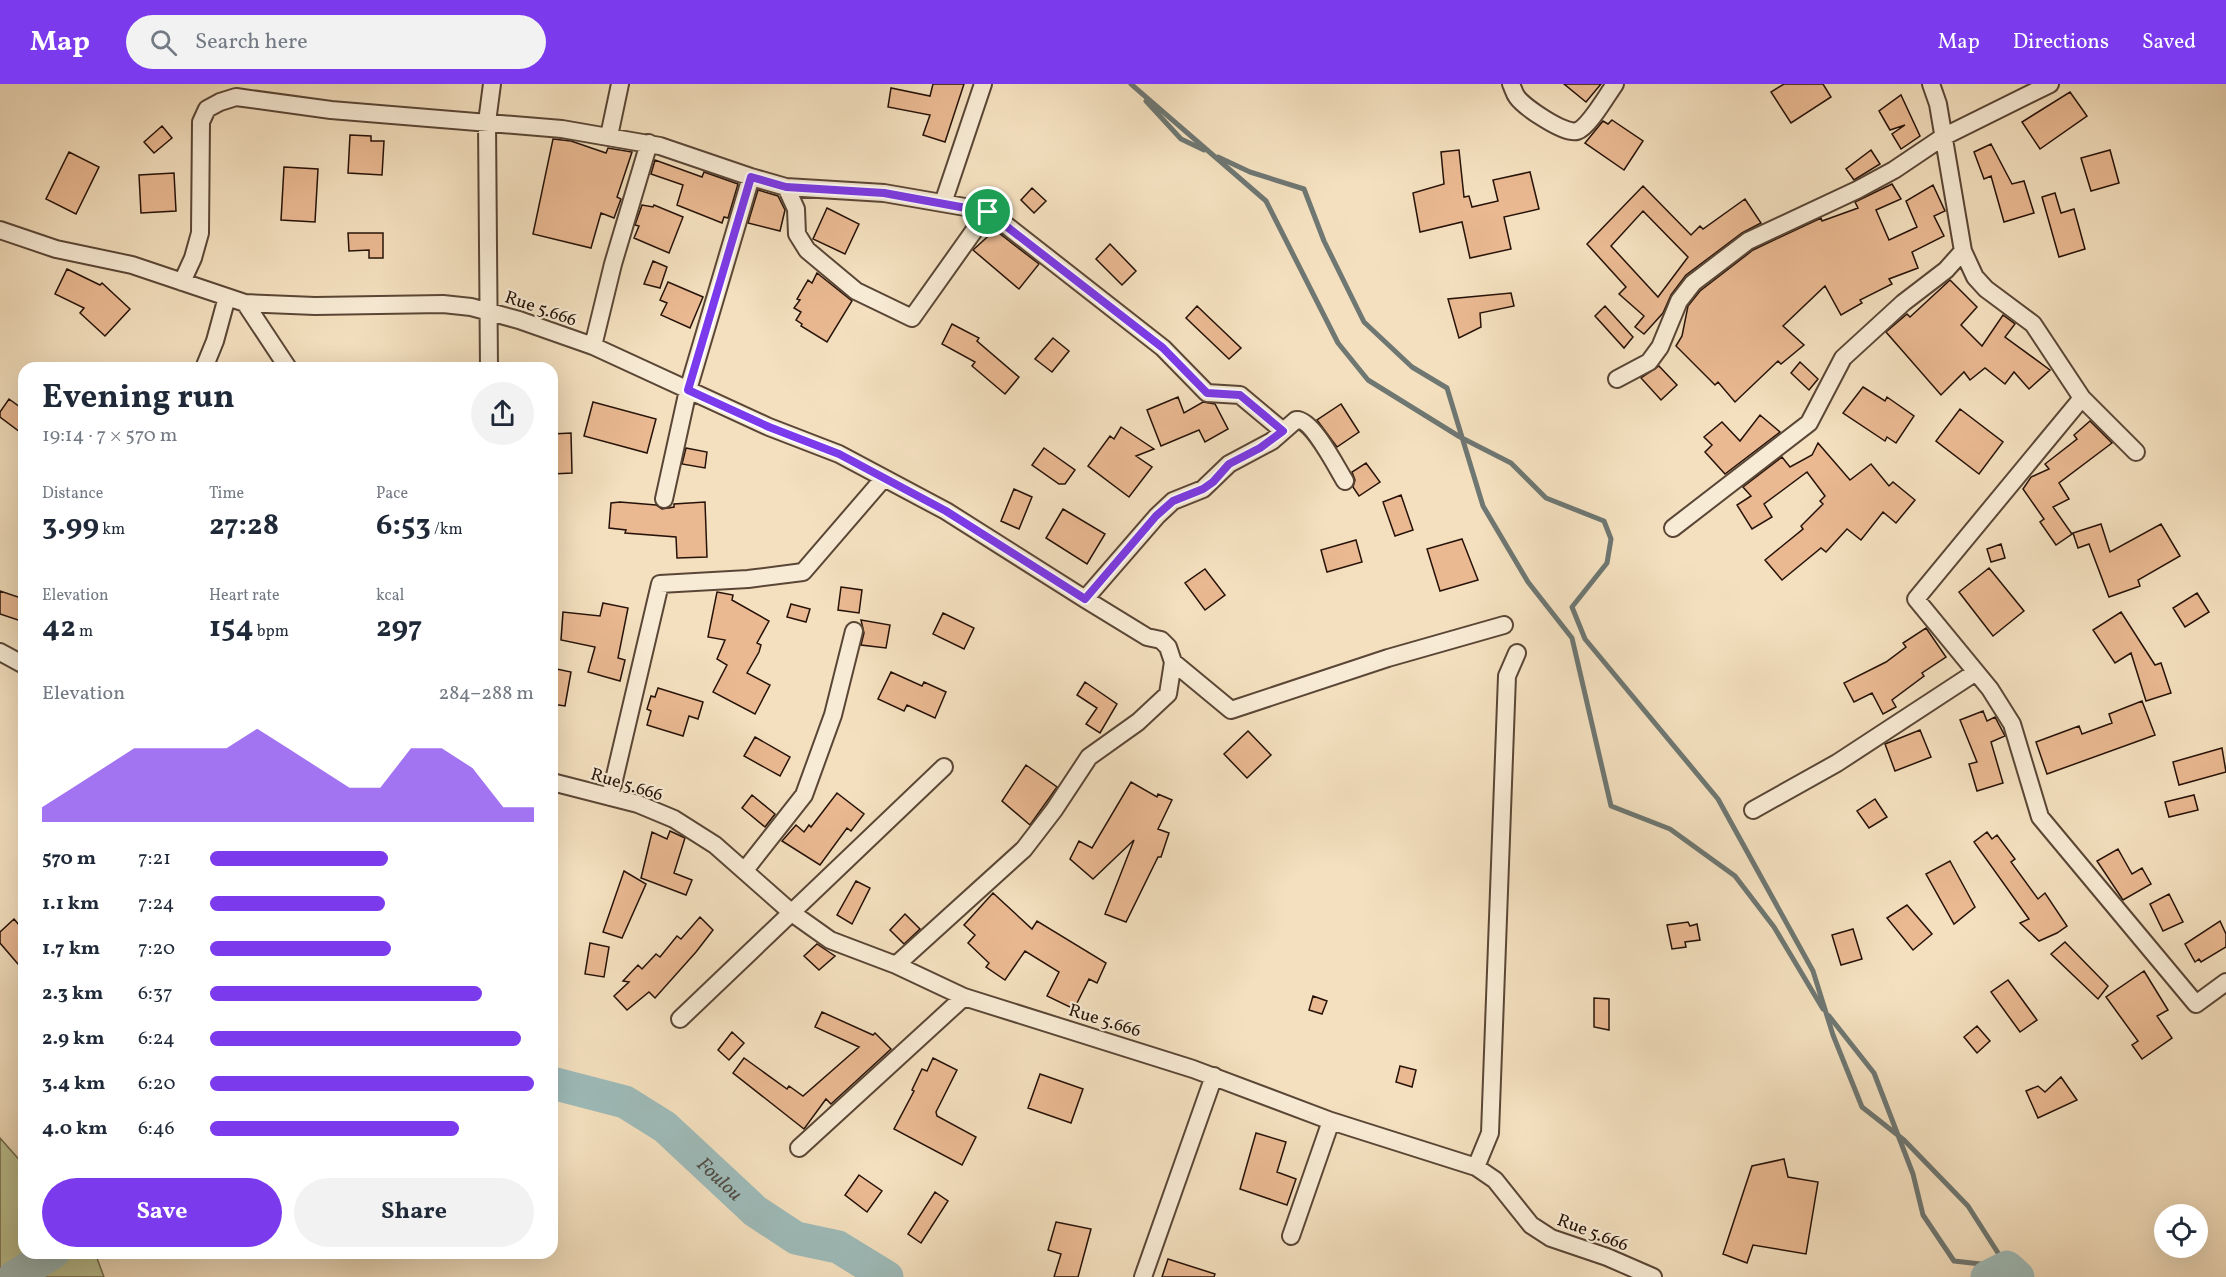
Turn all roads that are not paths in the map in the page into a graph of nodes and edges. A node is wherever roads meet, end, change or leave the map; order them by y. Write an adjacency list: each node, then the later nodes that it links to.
1 (492, 84): 8 (street)
2 (620, 84): 9 (street)
3 (983, 84): 14 (street)
4 (1511, 84): 5 (street)
5 (1615, 84)
6 (1931, 84): 10 (street)
7 (2050, 84): 10 (street)
8 (486, 122): 9 (street); 18 (street); 21 (street)
9 (609, 136): 11 (street)
10 (1942, 137): 17 (street); 26 (street)
11 (649, 143): 12 (street); 22 (street)
12 (751, 177): 13 (street); 27 (street)
13 (786, 187): 14 (street); 15 (street)
14 (943, 203): 15 (street)
15 (988, 212): 29 (street)
16 (0, 230): 18 (street, Rue 5.666)
17 (1963, 251): 28 (street); 34 (street)
18 (182, 282): 19 (street, Rue 5.666)
19 (227, 297): 20 (street, Rue 5.666); 23 (street)
20 (245, 303): 21 (street, Rue 5.666); 24 (street)
21 (487, 310): 22 (street, Rue 5.666); 25 (street)
22 (593, 346): 27 (street, Rue 5.666)
23 (206, 362)
24 (284, 362)
25 (489, 362)
26 (1617, 379)
27 (688, 390): 31 (street, Rue 5.666); 33 (street)
28 (2082, 398): 30 (street); 42 (street)
29 (1283, 431): 32 (street); 35 (street)
30 (2136, 452)
31 (884, 478): 35 (street, Rue 5.666); 45 (street)
32 (1346, 481)
33 (664, 499)
34 (1673, 528)
35 (1085, 599): 41 (street, Rue 5.666)
36 (1504, 625): 41 (street, Rue 5.666)
37 (854, 631): 47 (street)
38 (0, 652): 40 (street)
39 (1517, 653): 56 (street)
40 (18, 661)
41 (1173, 662): 49 (street)
42 (1977, 672): 46 (street); 50 (street)
43 (944, 767): 48 (street)
44 (558, 784): 45 (street, Rue 5.666)
45 (610, 797): 47 (street, Rue 5.666)
46 (1753, 810)
47 (745, 870): 48 (street, Rue 5.666)
48 (792, 913): 49 (street, Rue 5.666); 52 (street)
49 (896, 965): 51 (street, Rue 5.666)
50 (2226, 982)
51 (964, 997): 53 (street, Rue 5.666); 55 (street)
52 (680, 1019)
53 (1214, 1076): 54 (street, Rue 5.666); 58 (street)
54 (1331, 1121): 56 (street, Rue 5.666); 57 (street)
55 (799, 1148)
56 (1476, 1167): 59 (street, Rue 5.666)
57 (1291, 1236)
58 (1143, 1277)
59 (1653, 1277)

